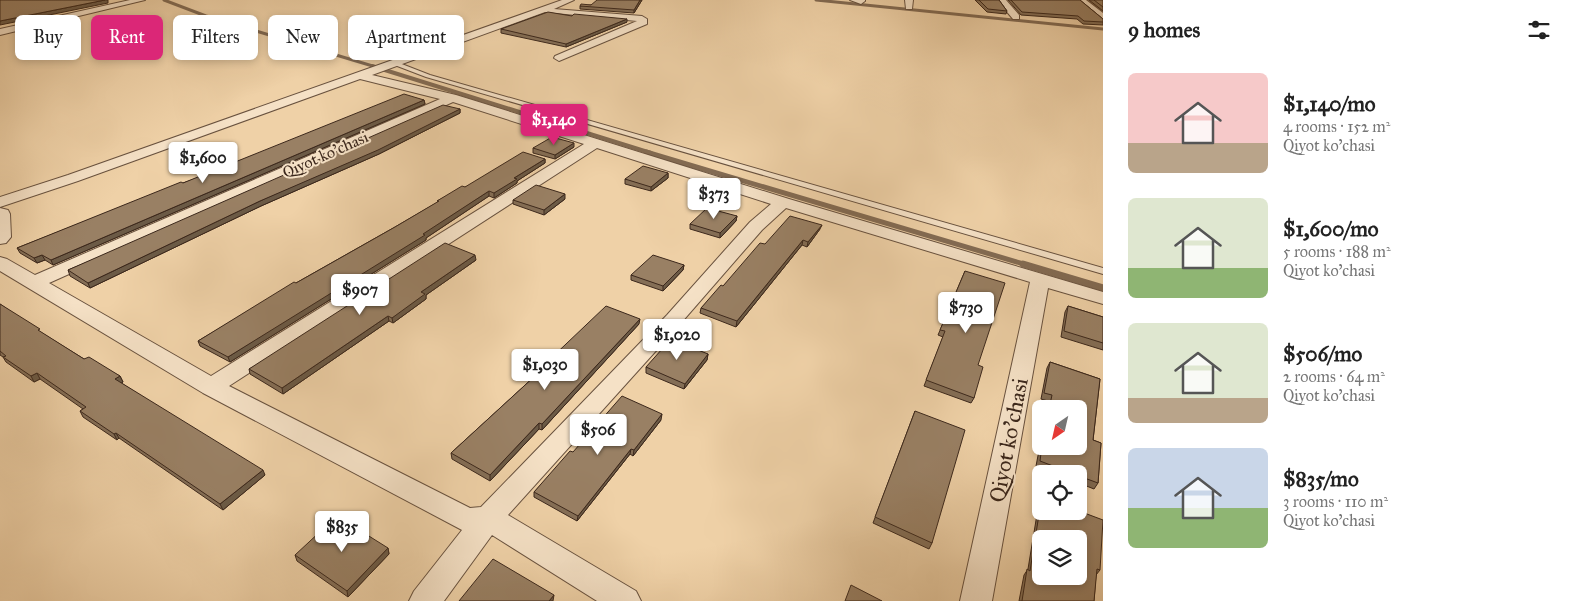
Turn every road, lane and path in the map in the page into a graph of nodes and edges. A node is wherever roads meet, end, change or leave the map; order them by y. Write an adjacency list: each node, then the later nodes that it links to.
1 (141, 0): 8 (street)
2 (570, 0): 5 (street)
3 (1001, 0): 6 (street)
4 (1081, 0): 7 (street)
5 (540, 11): 9 (street); 10 (street)
6 (1016, 17)
7 (1103, 18)
8 (0, 32)
9 (559, 58)
10 (394, 63): 11 (street); 19 (lane)
11 (358, 75): 12 (street); 14 (street)
12 (452, 98): 13 (street); 21 (street, Qiyot ko'chasi)
13 (596, 143): 15 (street); 23 (street)
14 (0, 202)
15 (783, 202): 20 (street); 24 (street)
16 (0, 213): 17 (street)
17 (0, 239)
18 (0, 263): 21 (street)
19 (1103, 271)
20 (1040, 279): 22 (street); 27 (street, Qiyot ko'chasi)
21 (33, 283): 23 (street)
22 (1103, 298)
23 (211, 386): 24 (street)
24 (488, 518): 25 (street); 26 (street)
25 (425, 601)
26 (625, 601)
27 (976, 601)

